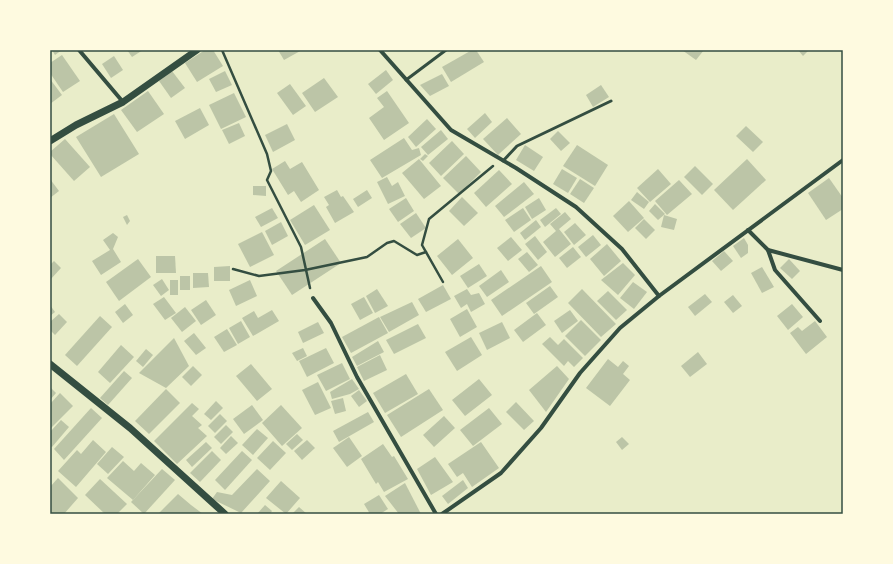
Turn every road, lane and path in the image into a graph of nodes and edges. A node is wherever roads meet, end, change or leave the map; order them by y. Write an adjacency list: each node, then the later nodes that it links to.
1 (78, 50): 8 (street)
2 (197, 50): 8 (street)
3 (222, 50): 19 (path)
4 (380, 50): 6 (street)
5 (446, 50): 6 (lane)
6 (406, 80): 10 (street)
7 (611, 100): 10 (lane)
8 (123, 102): 9 (street)
9 (50, 141)
10 (502, 160): 14 (path); 18 (street)
11 (843, 160): 12 (street)
12 (748, 230): 13 (street); 18 (street)
13 (768, 250): 16 (street); 20 (street)
14 (426, 252): 15 (path); 17 (path)
15 (233, 269)
16 (843, 270)
17 (443, 282)
18 (660, 296): 24 (street)
19 (312, 298): 23 (street)
20 (820, 321)
21 (50, 364): 22 (street)
22 (225, 514)
23 (436, 514)
24 (442, 514)

